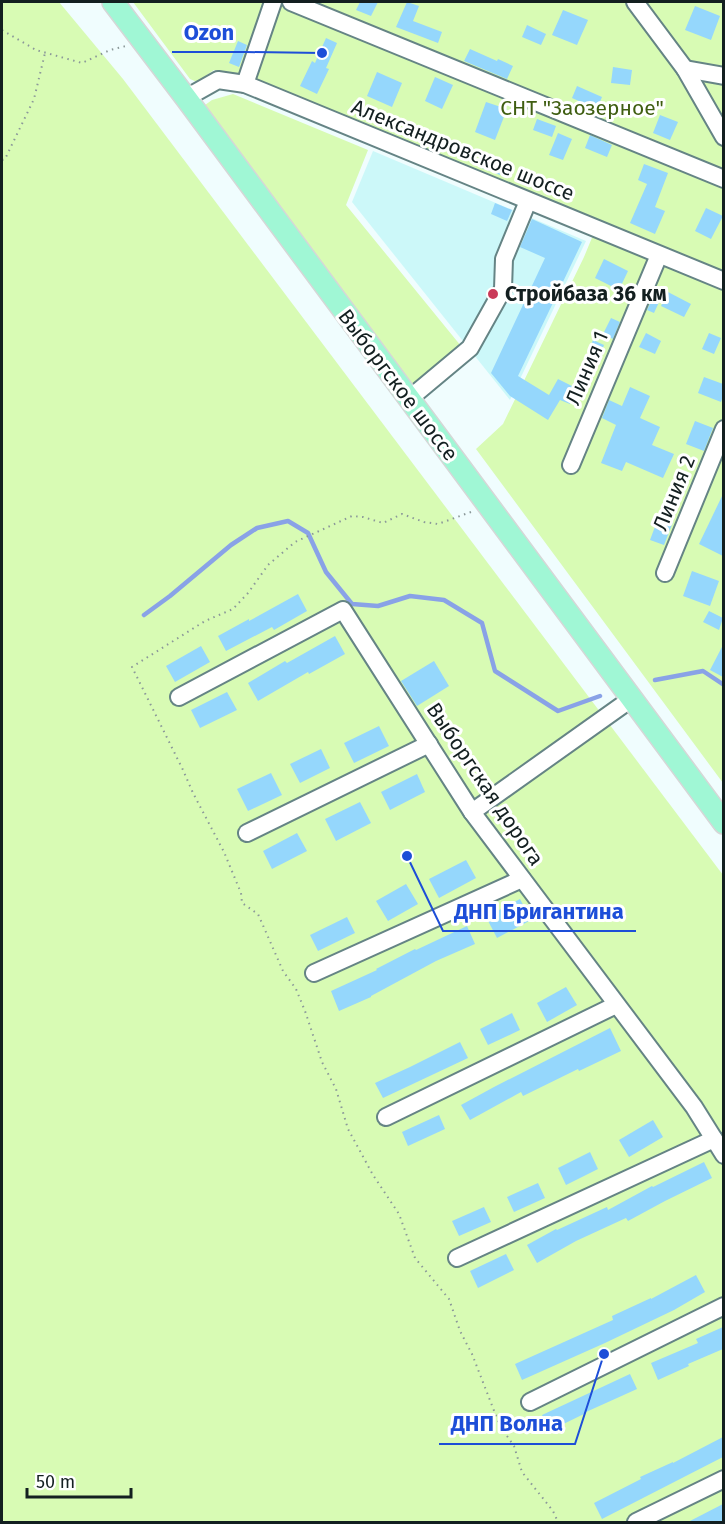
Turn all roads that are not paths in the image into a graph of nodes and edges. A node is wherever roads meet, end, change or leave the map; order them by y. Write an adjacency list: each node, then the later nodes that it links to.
1 (112, 2): 8 (main road, Выборгское шоссе)
2 (273, 2): 7 (street)
3 (291, 2): 10 (street)
4 (635, 2): 5 (street)
5 (685, 69): 6 (street); 9 (street)
6 (723, 76)
7 (244, 84): 8 (street, Александровское шоссе); 11 (street, Александровское шоссе)
8 (186, 98): 14 (main road, Выборгское шоссе)
9 (723, 137)
10 (723, 179)
11 (528, 201): 12 (street, Александровское шоссе); 14 (street)
12 (659, 255): 13 (street, Александровское шоссе); 16 (street, Линия 1)
13 (723, 281)
14 (409, 399): 19 (main road, Выборгское шоссе)
15 (723, 429): 17 (street, Линия 2)
16 (570, 465)
17 (665, 573)
18 (179, 697): 20 (street, Выборгская дорога)
19 (631, 699): 21 (street); 22 (main road, Выборгское шоссе)
20 (429, 744): 21 (street, Выборгская дорога); 23 (street)
21 (472, 812): 24 (street, Выборгская дорога)
22 (723, 823)
23 (247, 833)
24 (522, 879): 25 (street); 26 (street, Выборгская дорога)
25 (314, 973)
26 (616, 1005): 27 (street); 28 (street, Выборгская дорога)
27 (386, 1117)
28 (714, 1139): 29 (street, Выборгская дорога); 30 (street)
29 (723, 1155)
30 (457, 1257)
31 (723, 1306): 32 (street)
32 (530, 1402)
33 (723, 1479): 34 (street)
34 (636, 1522)

